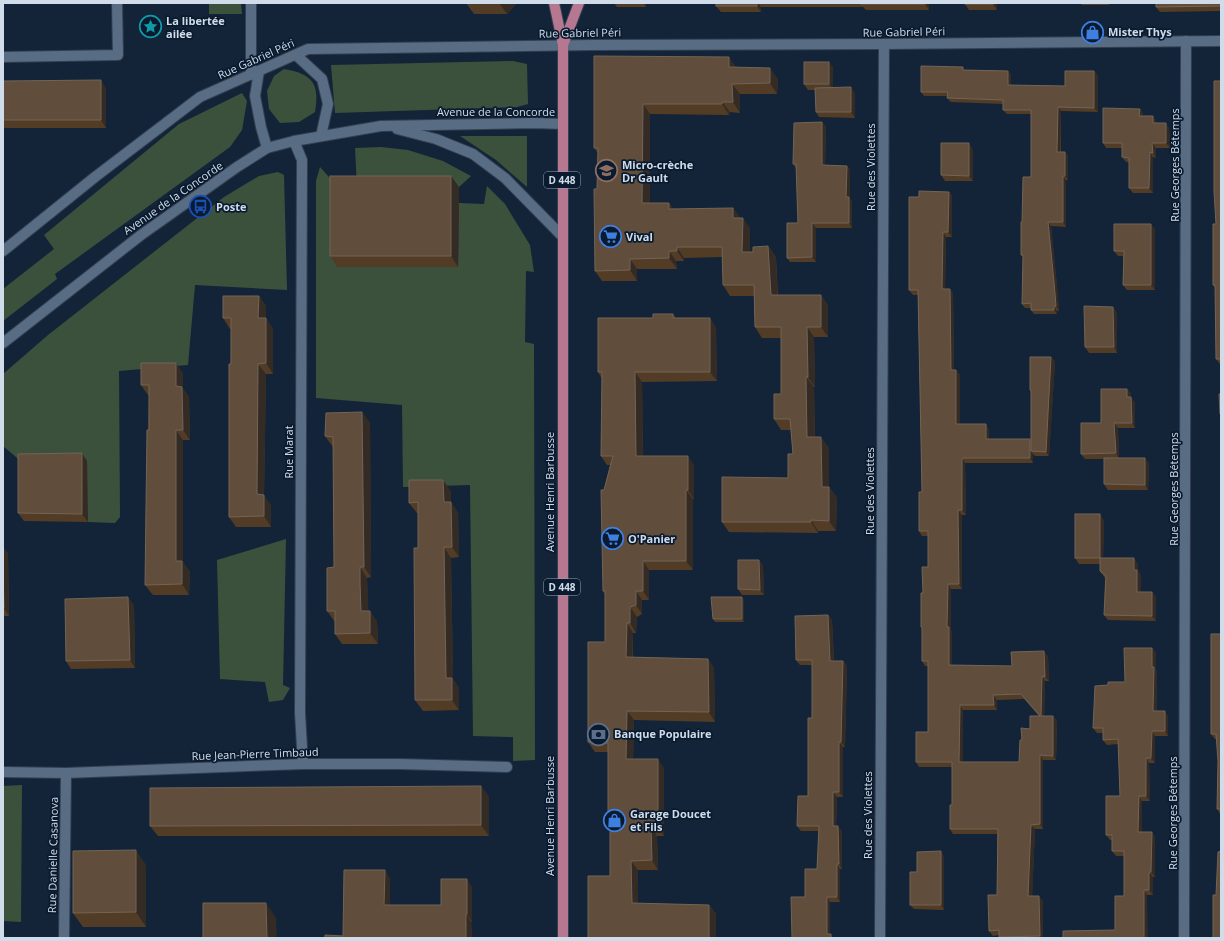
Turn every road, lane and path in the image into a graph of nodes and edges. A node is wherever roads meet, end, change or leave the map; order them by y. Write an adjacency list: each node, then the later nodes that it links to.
1 (117, 3): 10 (street)
2 (251, 3): 11 (street)
3 (554, 3): 8 (main road, Avenue Henri Barbusse / D 448)
4 (579, 3): 8 (main road, Avenue Henri Barbusse / D 448)
5 (1186, 41): 6 (street, Rue Gabriel Péri); 7 (street, Rue Gabriel Péri); 27 (street, Rue Georges Bétemps)
6 (1221, 41)
7 (884, 44): 8 (street, Rue Gabriel Péri); 26 (street, Rue des Violettes)
8 (563, 45): 9 (street, Rue Gabriel Péri); 12 (main road, Avenue Henri Barbusse / D 448)
9 (296, 55): 11 (street, Rue Gabriel Péri); 14 (street)
10 (3, 57)
11 (255, 73): 16 (street); 18 (street, Rue Gabriel Péri)
12 (562, 124): 13 (street, Avenue de la Concorde); 17 (main road, Avenue Henri Barbusse / D 448)
13 (381, 126): 14 (street, Avenue de la Concorde); 17 (street, Avenue de la Concorde)
14 (321, 136): 15 (street, Avenue de la Concorde)
15 (294, 141): 16 (street, Avenue de la Concorde); 20 (street, Rue Marat)
16 (267, 148): 19 (street, Avenue de la Concorde)
17 (562, 236): 25 (main road, Avenue Henri Barbusse / D 448)
18 (3, 251)
19 (3, 342)
20 (303, 764): 21 (street, Rue Jean-Pierre Timbaud); 23 (street, Rue Jean-Pierre Timbaud)
21 (507, 767)
22 (3, 772): 23 (street, Rue Jean-Pierre Timbaud)
23 (66, 773): 24 (street, Rue Danielle Casanova)
24 (64, 938)
25 (563, 938)
26 (880, 938)
27 (1184, 938)

